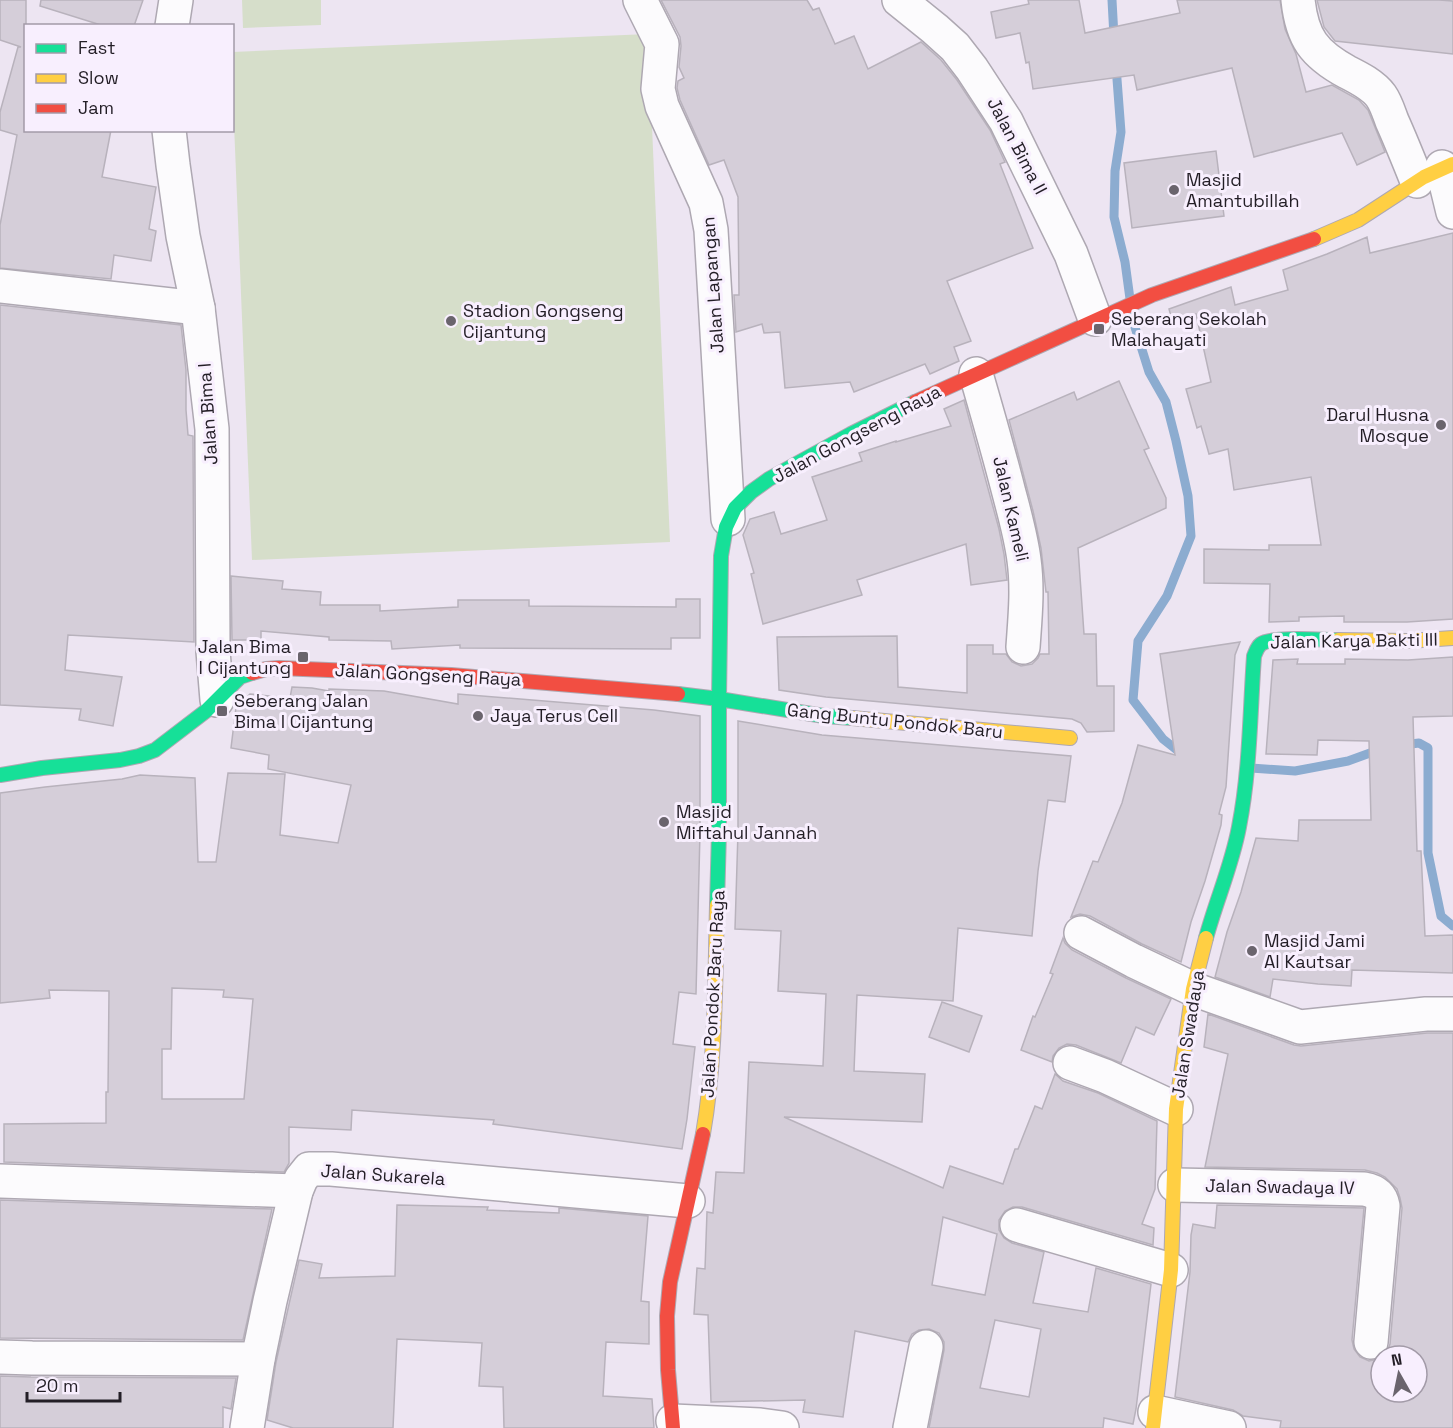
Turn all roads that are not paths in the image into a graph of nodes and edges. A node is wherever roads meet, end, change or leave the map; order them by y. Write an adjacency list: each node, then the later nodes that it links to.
1 (176, 0): 5 (street)
2 (640, 0): 13 (street, Jalan Lapangan)
3 (898, 0): 11 (street, Jalan Bima II)
4 (1298, 0): 7 (street)
5 (172, 24)
6 (169, 132): 10 (street, Jalan Bima I)
7 (1438, 171): 8 (street); 11 (street, Jalan Gongseng Raya)
8 (1453, 212)
9 (0, 286): 10 (street)
10 (198, 308): 18 (street, Jalan Bima I)
11 (1100, 317): 12 (street, Jalan Gongseng Raya)
12 (976, 374): 13 (street, Jalan Gongseng Raya); 16 (street, Jalan Kameli)
13 (728, 519): 17 (street, Jalan Gongseng Raya)
14 (1453, 638): 15 (street, Jalan Karya Bakti III)
15 (1257, 646): 22 (street, Jalan Swadaya)
16 (1023, 647)
17 (719, 699): 18 (street, Jalan Gongseng Raya); 19 (street, Gang Buntu Pondok Baru); 29 (street, Jalan Pondok Baru Raya)
18 (217, 700): 20 (street, Jalan Gongseng Raya)
19 (1071, 738)
20 (0, 775)
21 (1081, 933): 22 (street)
22 (1193, 989): 23 (street); 25 (street, Jalan Swadaya)
23 (1453, 1014)
24 (1070, 1063): 25 (street)
25 (1176, 1109): 27 (street, Jalan Swadaya)
26 (0, 1181): 28 (street)
27 (1174, 1185): 31 (street, Jalan Swadaya); 32 (street, Jalan Swadaya IV)
28 (296, 1191): 29 (street, Jalan Sukarela); 35 (street, Jalan Sukarela)
29 (688, 1201): 37 (street, Jalan Pondok Baru Raya)
30 (1017, 1225): 31 (street)
31 (1171, 1270): 36 (street, Jalan Swadaya)
32 (1371, 1342)
33 (926, 1347): 40 (street)
34 (0, 1357): 35 (street)
35 (258, 1359): 38 (street, Jalan Sukarela)
36 (1154, 1420): 41 (street)
37 (673, 1425): 39 (street)
38 (247, 1428)
39 (782, 1428)
40 (910, 1428)
41 (1229, 1428)

